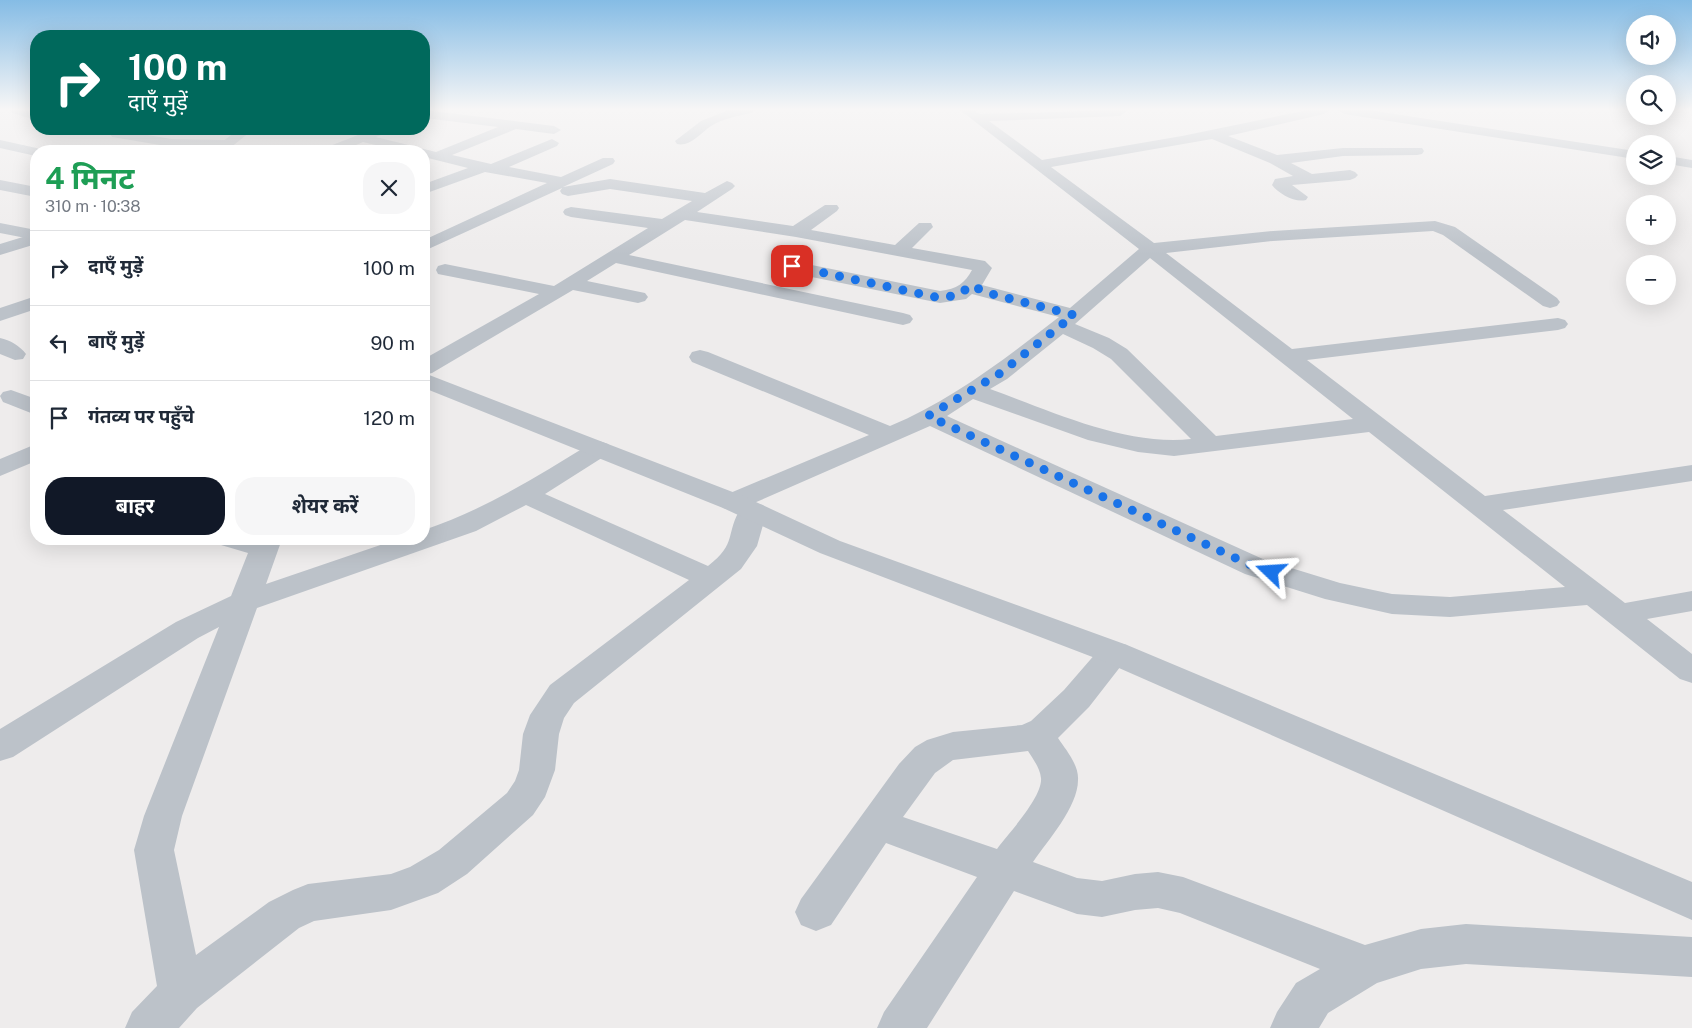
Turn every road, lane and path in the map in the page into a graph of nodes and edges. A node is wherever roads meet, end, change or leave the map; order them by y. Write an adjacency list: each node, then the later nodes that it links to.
1 (451, 158): 12 (street)
2 (508, 158): 12 (street)
3 (1029, 158): 11 (street)
4 (1079, 158): 11 (street)
5 (1270, 158): 7 (street)
6 (1292, 158): 7 (street)
7 (1275, 160): 14 (street)
8 (608, 161): 16 (street)
9 (1676, 161): 10 (street)
10 (1692, 164)
11 (1038, 165): 32 (street)
12 (488, 168): 16 (street); 18 (street)
13 (1350, 176): 14 (street)
14 (1310, 179): 20 (street)
15 (0, 185): 19 (street)
16 (556, 185): 21 (street); 31 (street)
17 (727, 186): 21 (street)
18 (430, 187)
19 (30, 191)
20 (1300, 197)
21 (707, 198): 24 (street)
22 (830, 208): 28 (street)
23 (571, 212): 25 (street)
24 (681, 214): 25 (street); 28 (street)
25 (665, 225): 35 (street)
26 (925, 227): 34 (street)
27 (0, 228): 29 (street)
28 (796, 232): 34 (street)
29 (30, 235)
30 (30, 238): 33 (street)
31 (430, 243)
32 (1150, 249): 41 (street); 45 (street); 47 (street)
33 (0, 250)
34 (898, 251): 38 (street)
35 (612, 257): 39 (street); 44 (street)
36 (792, 266): 38 (street)
37 (445, 270): 39 (street)
38 (972, 285): 45 (street)
39 (564, 288): 40 (street); 49 (street)
40 (638, 297)
41 (1550, 302)
42 (30, 304): 43 (street)
43 (0, 315)
44 (902, 319)
45 (1067, 320): 51 (street); 57 (street)
46 (1558, 324): 47 (street)
47 (1287, 356): 55 (street)
48 (700, 357): 56 (street)
49 (430, 365)
50 (430, 382): 58 (street)
51 (972, 390): 54 (street); 57 (street)
52 (11, 397): 53 (street)
53 (30, 405)
54 (928, 416): 56 (street); 69 (street)
55 (1374, 424): 57 (street); 63 (street)
56 (891, 435): 64 (street)
57 (1210, 444)
58 (599, 449): 62 (street); 64 (street)
59 (30, 455): 60 (street)
60 (0, 468)
61 (1692, 474): 63 (street)
62 (525, 495): 65 (street); 68 (street)
63 (1479, 505): 69 (street)
64 (743, 506): 68 (street); 73 (street)
65 (430, 537)
66 (254, 545): 71 (street)
67 (406, 545): 71 (street)
68 (711, 579): 83 (street)
69 (1594, 595): 72 (street)
70 (1692, 601): 72 (street)
71 (244, 602): 76 (street); 83 (street)
72 (1619, 614): 74 (street)
73 (1115, 653): 75 (street); 79 (street)
74 (1692, 671)
75 (1036, 735): 77 (street); 78 (street)
76 (0, 747)
77 (878, 824): 78 (street); 80 (street)
78 (1005, 870): 82 (street); 85 (street)
79 (1692, 901)
80 (816, 912)
81 (1692, 957): 82 (street)
82 (1365, 966): 86 (street)
83 (181, 993): 84 (street)
84 (148, 1028)
85 (900, 1028)
86 (1293, 1028)

